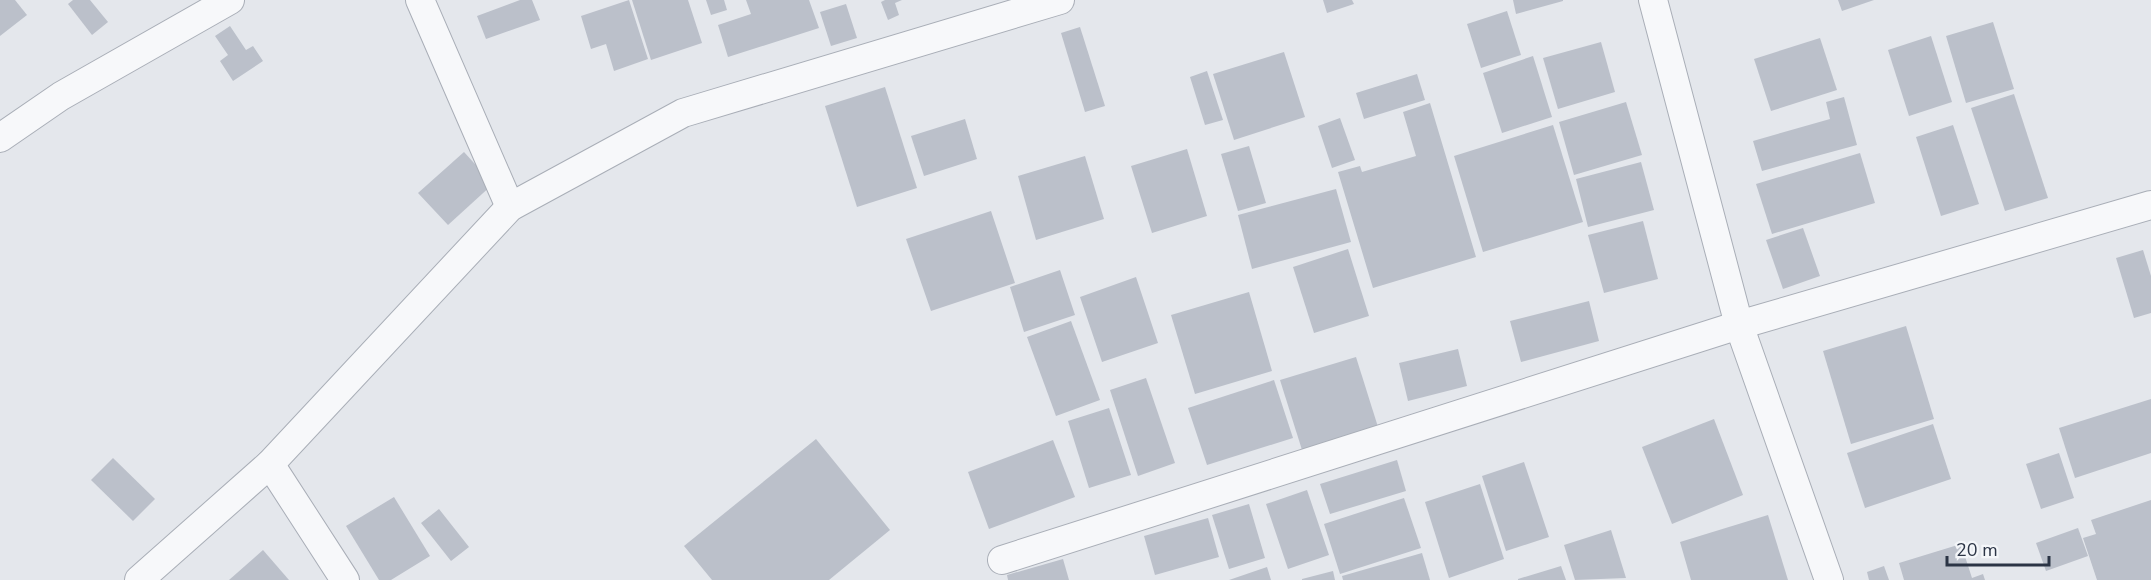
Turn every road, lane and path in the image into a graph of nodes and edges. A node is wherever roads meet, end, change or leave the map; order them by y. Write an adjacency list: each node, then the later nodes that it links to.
1 (230, 0): 5 (street)
2 (420, 0): 7 (street)
3 (1060, 0): 7 (street)
4 (1653, 0): 8 (street)
5 (0, 138)
6 (2151, 205): 8 (street)
7 (510, 207): 9 (street)
8 (1739, 325): 10 (street); 13 (street)
9 (270, 464): 11 (street); 12 (street)
10 (1002, 560)
11 (139, 580)
12 (345, 580)
13 (1829, 580)

